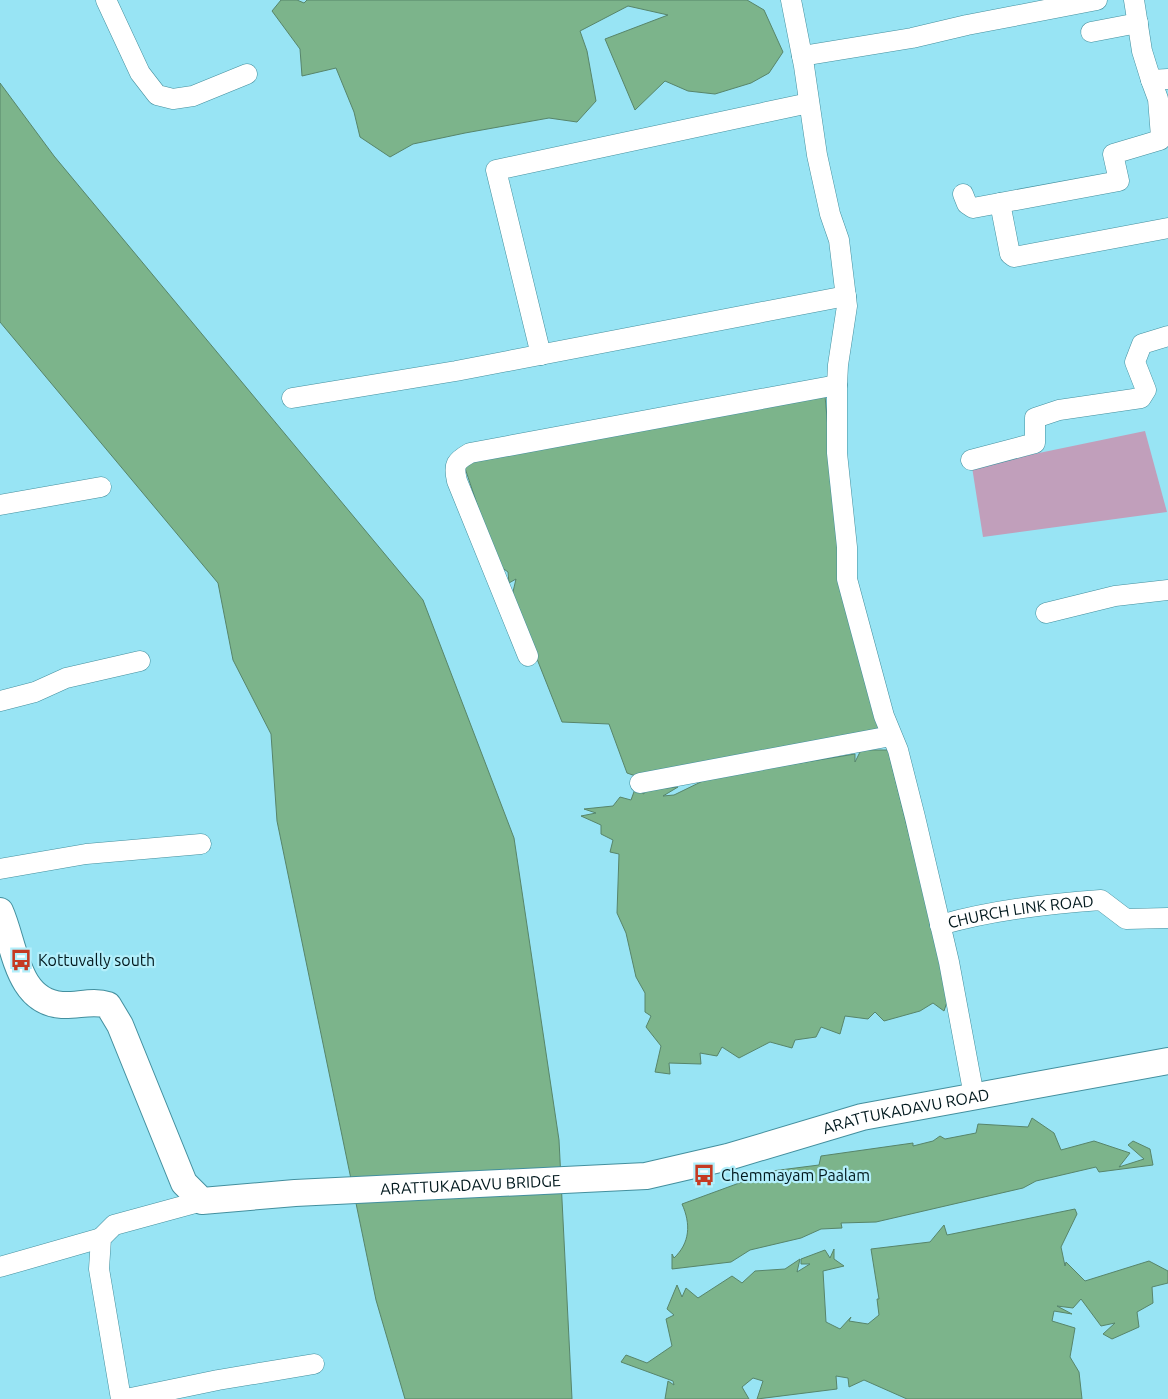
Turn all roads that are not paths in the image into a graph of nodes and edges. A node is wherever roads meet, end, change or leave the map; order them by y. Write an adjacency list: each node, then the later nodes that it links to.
1 (106, 0): 8 (street)
2 (791, 0): 7 (street)
3 (1097, 0): 7 (street)
4 (1134, 0): 5 (street)
5 (1138, 23): 6 (street); 9 (street)
6 (1091, 32)
7 (802, 56): 10 (street)
8 (247, 74)
9 (1159, 79): 12 (street)
10 (809, 103): 14 (street); 16 (street)
11 (962, 194): 12 (street)
12 (1000, 203): 13 (street)
13 (1168, 228)
14 (846, 296): 16 (street); 17 (street)
15 (1168, 336): 19 (street)
16 (541, 355): 18 (street)
17 (837, 384): 24 (street); 27 (street)
18 (292, 398)
19 (971, 460)
20 (101, 487): 21 (street)
21 (0, 505)
22 (1168, 590): 23 (street)
23 (1046, 613)
24 (528, 656)
25 (140, 661): 26 (street)
26 (0, 701)
27 (891, 736): 28 (street); 33 (street)
28 (640, 783)
29 (201, 844): 30 (street)
30 (0, 869)
31 (0, 911): 37 (main road)
32 (1168, 918): 33 (street, CHURCH LINK ROAD)
33 (940, 925): 35 (street)
34 (1168, 1061): 35 (main road, ARATTUKADAVU ROAD)
35 (974, 1096): 36 (main road, ARATTUKADAVU ROAD)
36 (646, 1176): 37 (main road, ARATTUKADAVU BRIDGE)
37 (202, 1201): 38 (street)
38 (102, 1238): 39 (street); 41 (street)
39 (0, 1266)
40 (314, 1364): 42 (street)
41 (120, 1399)
42 (126, 1399)

